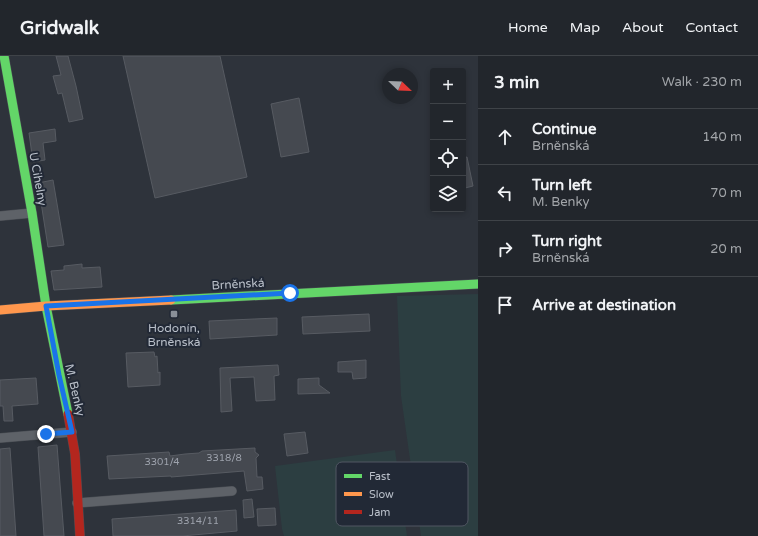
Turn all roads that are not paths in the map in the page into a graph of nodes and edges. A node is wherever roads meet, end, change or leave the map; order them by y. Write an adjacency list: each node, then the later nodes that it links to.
1 (4, 56): 2 (street, U Cihelny)
2 (32, 213): 3 (street); 5 (street, U Cihelny)
3 (0, 216)
4 (478, 284): 5 (street, Brněnská)
5 (46, 306): 6 (street, Brněnská); 7 (street, M. Benky)
6 (0, 310)
7 (72, 432): 8 (street); 10 (street, M. Benky)
8 (0, 438)
9 (232, 491): 10 (street)
10 (77, 503): 11 (street, M. Benky)
11 (80, 536)

